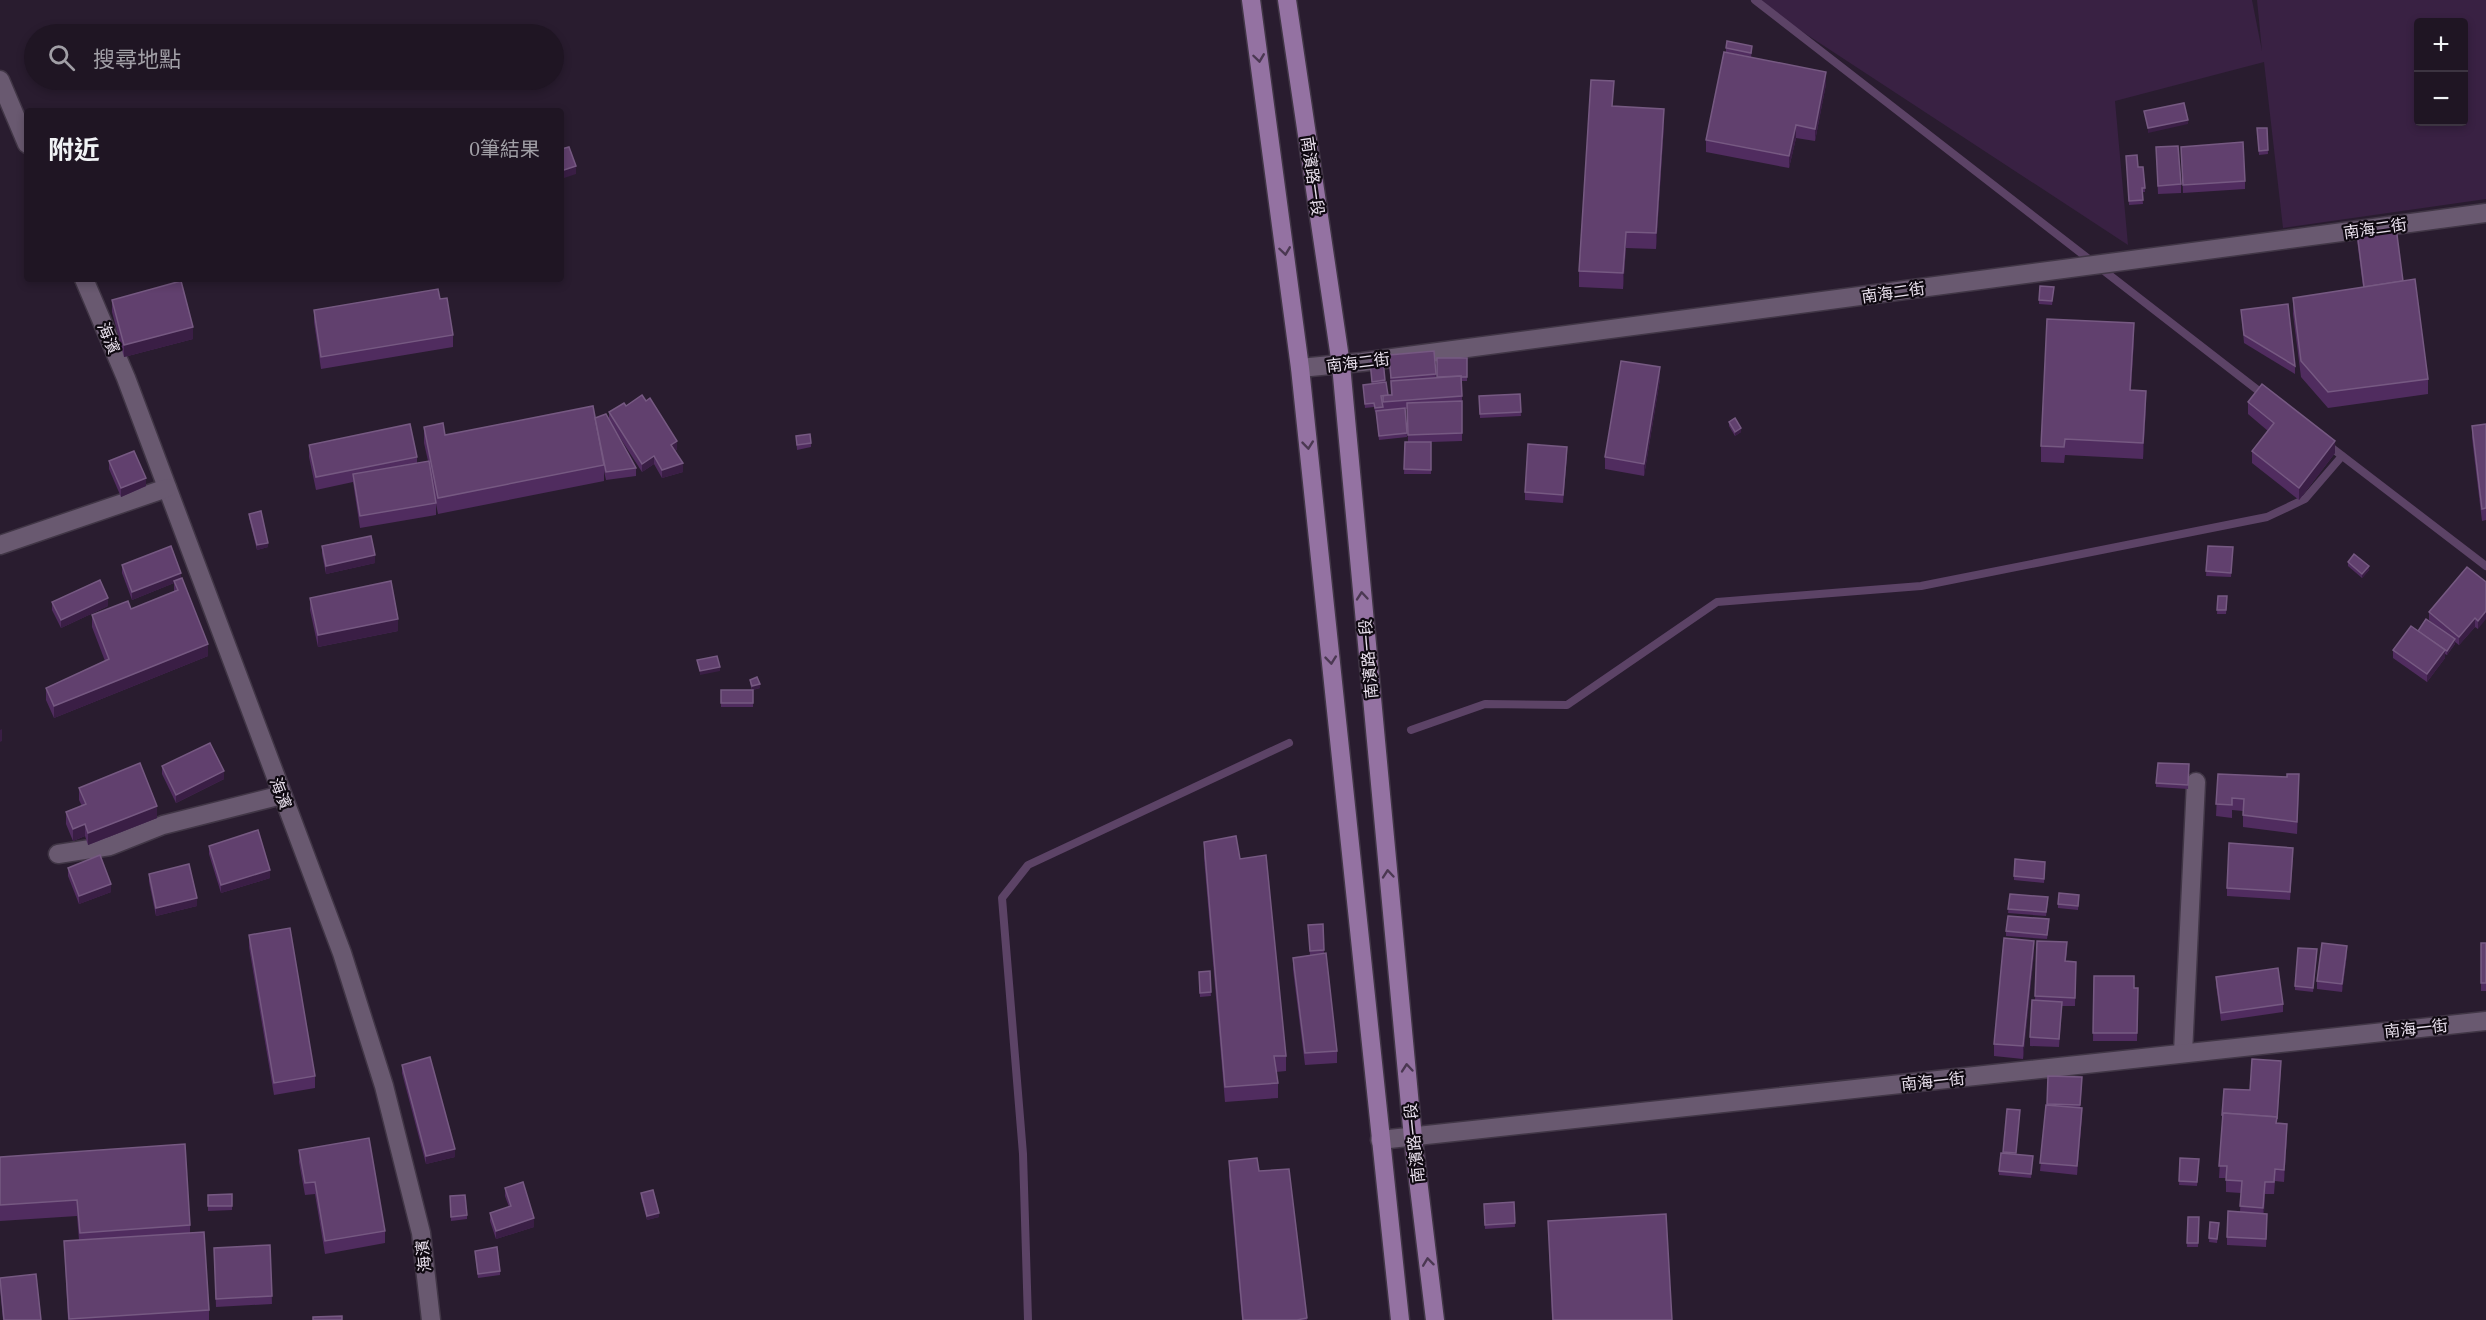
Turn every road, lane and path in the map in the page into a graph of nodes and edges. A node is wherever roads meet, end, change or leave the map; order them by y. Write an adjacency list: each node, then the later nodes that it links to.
1 (1251, 0): 8 (main road, 南濱路一段, one-way to 8)
2 (1287, 0): 7 (main road, 南濱路一段)
3 (0, 80): 4 (street)
4 (24, 137)
5 (2486, 213): 7 (street, 南海二街)
6 (85, 282): 9 (street, 海濱)
7 (1341, 365): 8 (street, 南海二街); 16 (main road, 南濱路一段, one-way to 7)
8 (1300, 368): 17 (main road, 南濱路一段, one-way to 17)
9 (167, 488): 10 (street); 12 (street, 海濱)
10 (0, 545)
11 (2196, 782): 15 (street)
12 (282, 795): 13 (street); 18 (street, 海濱)
13 (58, 854)
14 (2486, 1021): 15 (street, 南海一街)
15 (2183, 1053): 16 (street, 南海一街)
16 (1413, 1138): 17 (street, 南海一街); 20 (main road, 南濱路一段, one-way to 16)
17 (1380, 1140): 19 (main road, 南濱路一段)
18 (430, 1320)
19 (1400, 1320)
20 (1435, 1320)

